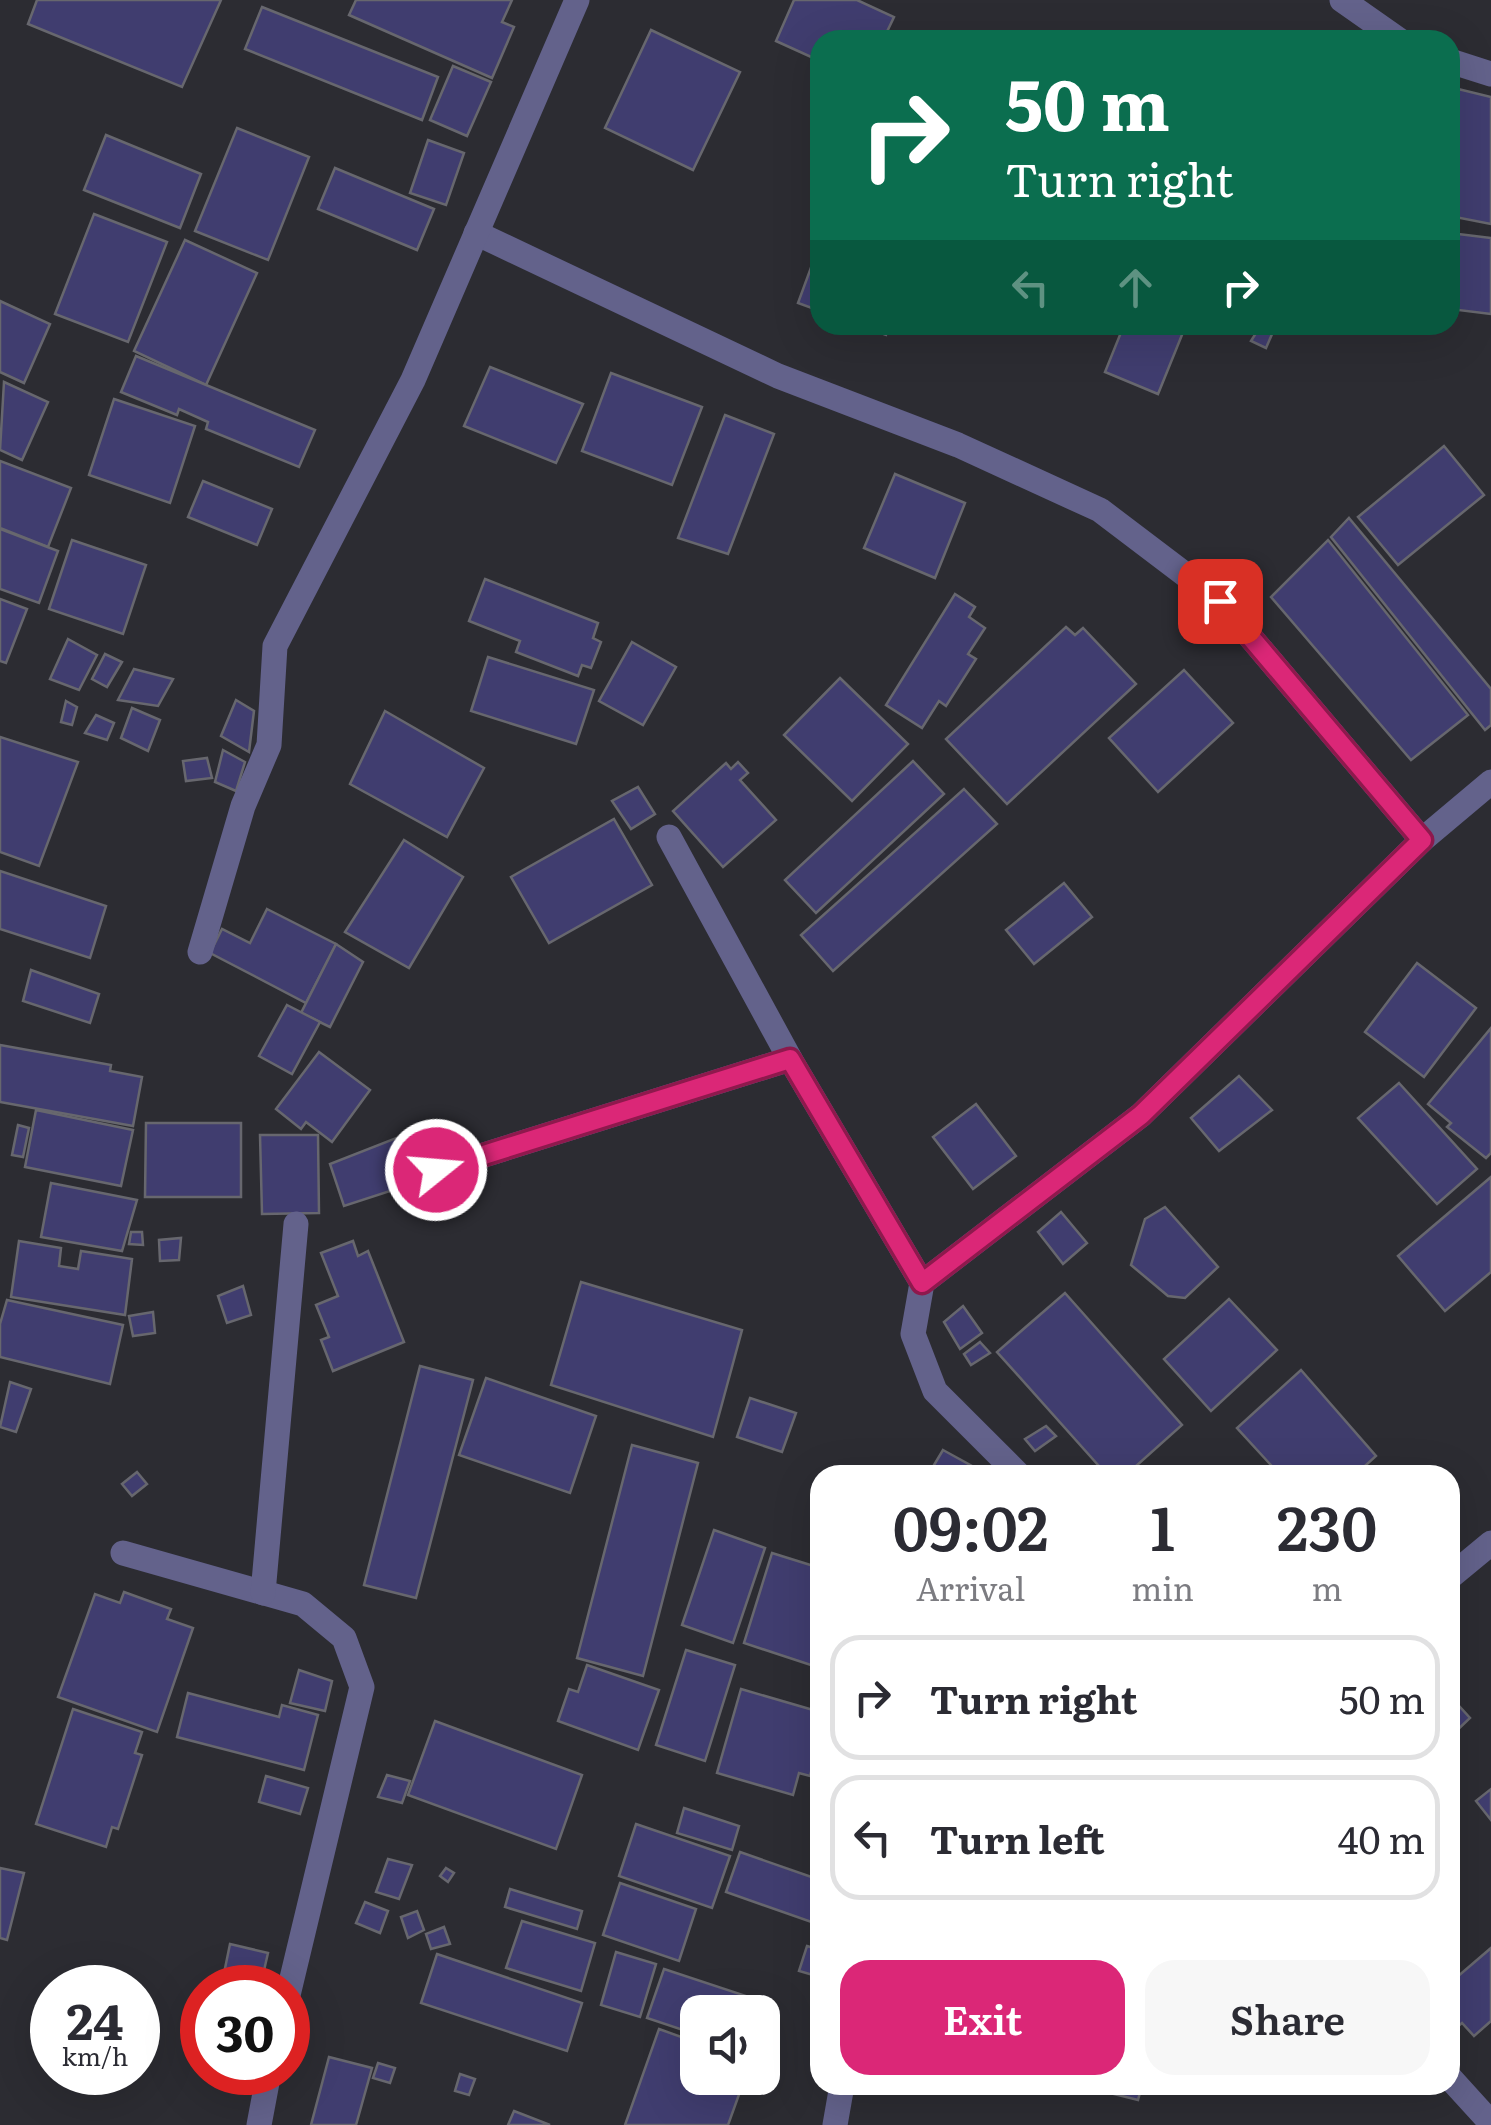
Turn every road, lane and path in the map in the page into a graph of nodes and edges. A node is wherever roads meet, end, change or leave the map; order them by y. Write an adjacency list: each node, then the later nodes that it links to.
1 (578, 0): 6 (street)
2 (1342, 0): 3 (street)
3 (1384, 30)
4 (1460, 64): 5 (street)
5 (1491, 74)
6 (476, 233): 9 (street); 10 (street)
7 (1491, 782): 9 (street)
8 (669, 837): 11 (street)
9 (1422, 840): 14 (street)
10 (200, 952)
11 (790, 1059): 12 (street); 14 (street)
12 (436, 1170)
13 (296, 1224): 19 (street)
14 (922, 1283): 15 (street)
15 (1009, 1465)
16 (1491, 1542): 18 (street)
17 (122, 1552): 19 (street)
18 (1460, 1568)
19 (264, 1592): 20 (street)
20 (295, 1965)
21 (1460, 2089): 24 (street)
22 (265, 2095): 25 (street)
23 (840, 2095): 26 (street)
24 (1491, 2124)
25 (259, 2125)
26 (836, 2125)

